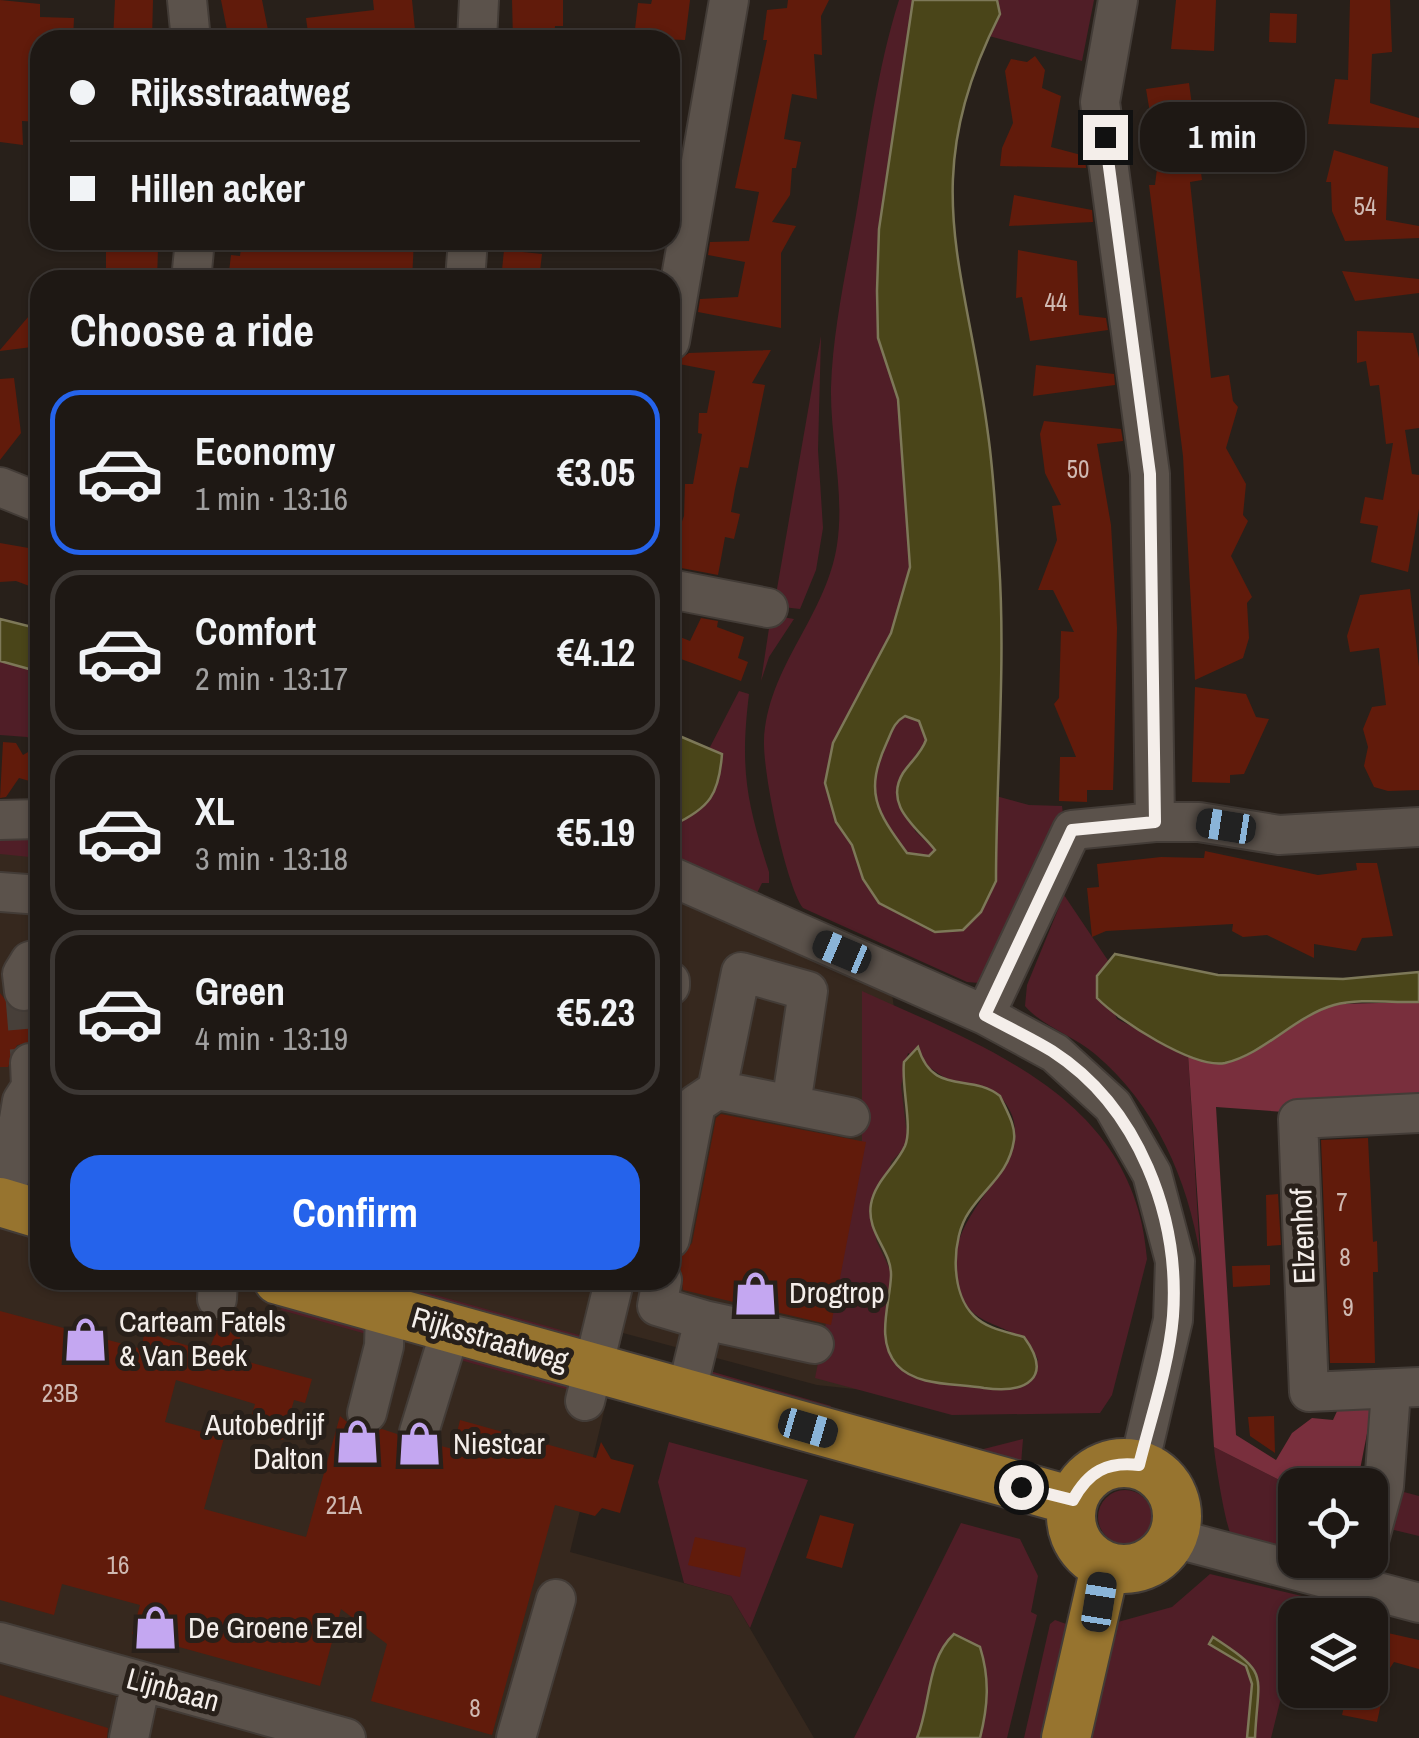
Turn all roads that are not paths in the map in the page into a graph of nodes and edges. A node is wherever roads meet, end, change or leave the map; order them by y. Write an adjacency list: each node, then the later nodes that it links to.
1 (187, 0): 5 (street)
2 (479, 0): 6 (street)
3 (729, 0): 7 (street)
4 (1118, 0): 14 (street)
5 (190, 30)
6 (478, 30)
7 (680, 283)
8 (0, 487): 9 (street)
9 (30, 499)
10 (680, 591): 11 (street)
11 (768, 608)
12 (30, 819): 13 (street)
13 (0, 820)
14 (1155, 822): 15 (street); 21 (street)
15 (1419, 827)
16 (680, 880): 19 (street)
17 (0, 892): 18 (street)
18 (30, 894)
19 (808, 938): 20 (street); 21 (street)
20 (790, 986): 22 (street); 24 (street)
21 (985, 1015): 41 (street)
22 (718, 1090): 24 (street); 27 (street)
23 (24, 1093): 28 (street)
24 (790, 1105): 26 (street)
25 (1419, 1113): 37 (street, Elzenhof)
26 (850, 1117)
27 (680, 1188)
28 (15, 1207)
29 (350, 1290): 32 (main road, Rijksstraatweg)
30 (610, 1290): 36 (street, Rijksstraatweg)
31 (660, 1290): 33 (street)
32 (386, 1295): 34 (main road, Rijksstraatweg); 39 (street, Rijksstraatweg)
33 (704, 1320): 35 (street); 38 (street)
34 (451, 1328): 36 (main road, Rijksstraatweg); 40 (street)
35 (814, 1344)
36 (590, 1385): 38 (main road, Rijksstraatweg)
37 (1405, 1389): 42 (street, Elzenhof)
38 (686, 1394): 43 (main road, Rijksstraatweg)
39 (367, 1413)
40 (420, 1432)
41 (1139, 1465): 43 (main road); 44 (main road)
42 (1388, 1468)
43 (1073, 1500): 46 (main road)
44 (1174, 1538): 45 (street); 46 (main road)
45 (1278, 1558)
46 (1105, 1566): 55 (main road)
47 (1368, 1578): 49 (street)
48 (556, 1599): 54 (street)
49 (1419, 1603)
50 (0, 1642): 51 (street, Lijnbaan)
51 (141, 1682): 52 (street); 53 (street, Lijnbaan)
52 (129, 1738)
53 (346, 1738)
54 (516, 1738)
55 (1066, 1738)

